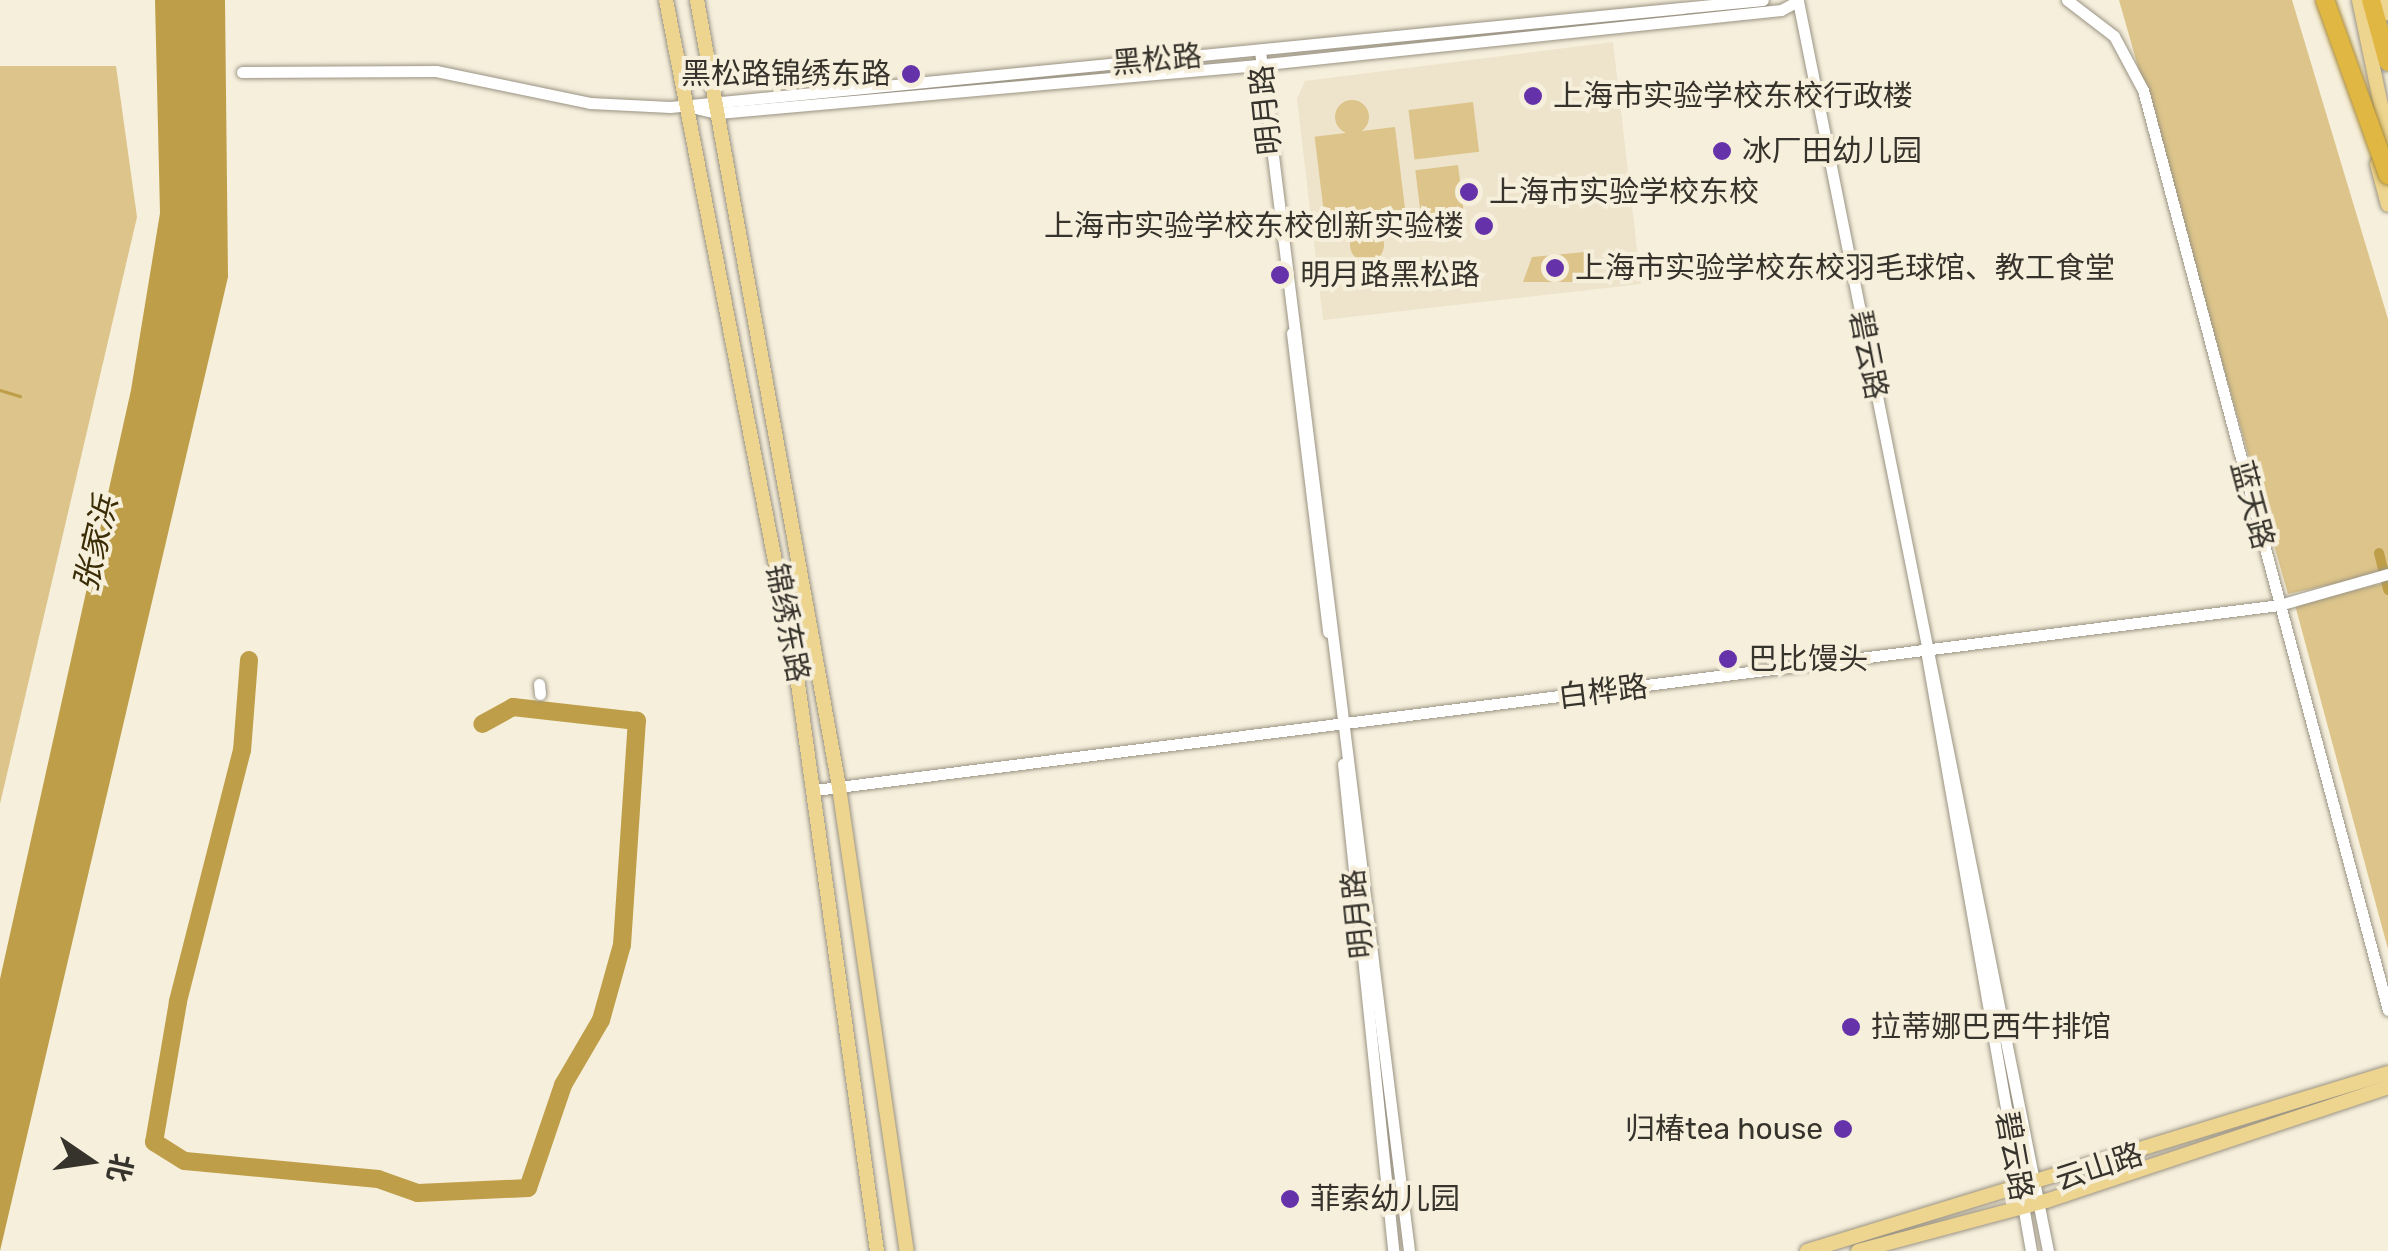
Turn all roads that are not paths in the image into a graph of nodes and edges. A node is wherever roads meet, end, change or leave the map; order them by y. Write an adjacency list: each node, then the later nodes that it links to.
1 (666, 0): 17 (main road, 锦绣东路)
2 (697, 0): 18 (main road, 锦绣东路)
3 (1763, 0): 13 (street, 黑松路)
4 (1797, 0): 5 (street); 15 (street); 24 (street, 碧云路)
5 (1810, 0)
6 (2067, 0): 23 (street, 蓝天路)
7 (2330, 0): 12 (highway); 20 (highway, bridge)
8 (2359, 0): 19 (main road)
9 (2371, 0): 14 (highway)
10 (2384, 0): 11 (main road)
11 (2388, 13)
12 (2341, 24): 21 (main road)
13 (1260, 51): 15 (street, 明月路); 18 (street, 黑松路)
14 (2388, 62)
15 (1261, 64): 18 (street); 25 (street, 明月路)
16 (242, 72): 17 (street)
17 (687, 106): 18 (street); 27 (main road, 锦绣东路)
18 (717, 107): 26 (main road, 锦绣东路)
19 (2388, 139)
20 (2388, 175)
21 (2388, 205)
22 (2388, 574): 23 (street, 白桦路)
23 (2279, 605): 24 (street, 白桦路); 28 (street, 蓝天路)
24 (1926, 650): 25 (street, 白桦路); 31 (street, 碧云路)
25 (1342, 725): 26 (street, 白桦路); 34 (street, 明月路); 35 (street, 明月路)
26 (839, 787): 27 (street, 白桦路); 33 (main road, 锦绣东路)
27 (815, 790): 32 (main road, 锦绣东路)
28 (2388, 1010)
29 (2388, 1074): 31 (main road, 云山路)
30 (2388, 1087): 31 (main road, 云山路)
31 (2029, 1198): 36 (main road, 云山路); 37 (main road, 云山路); 38 (street, 碧云路); 39 (street, 碧云路)
32 (877, 1251)
33 (907, 1251)
34 (1393, 1251)
35 (1409, 1251)
36 (1808, 1251)
37 (1858, 1251)
38 (2031, 1251)
39 (2048, 1251)

